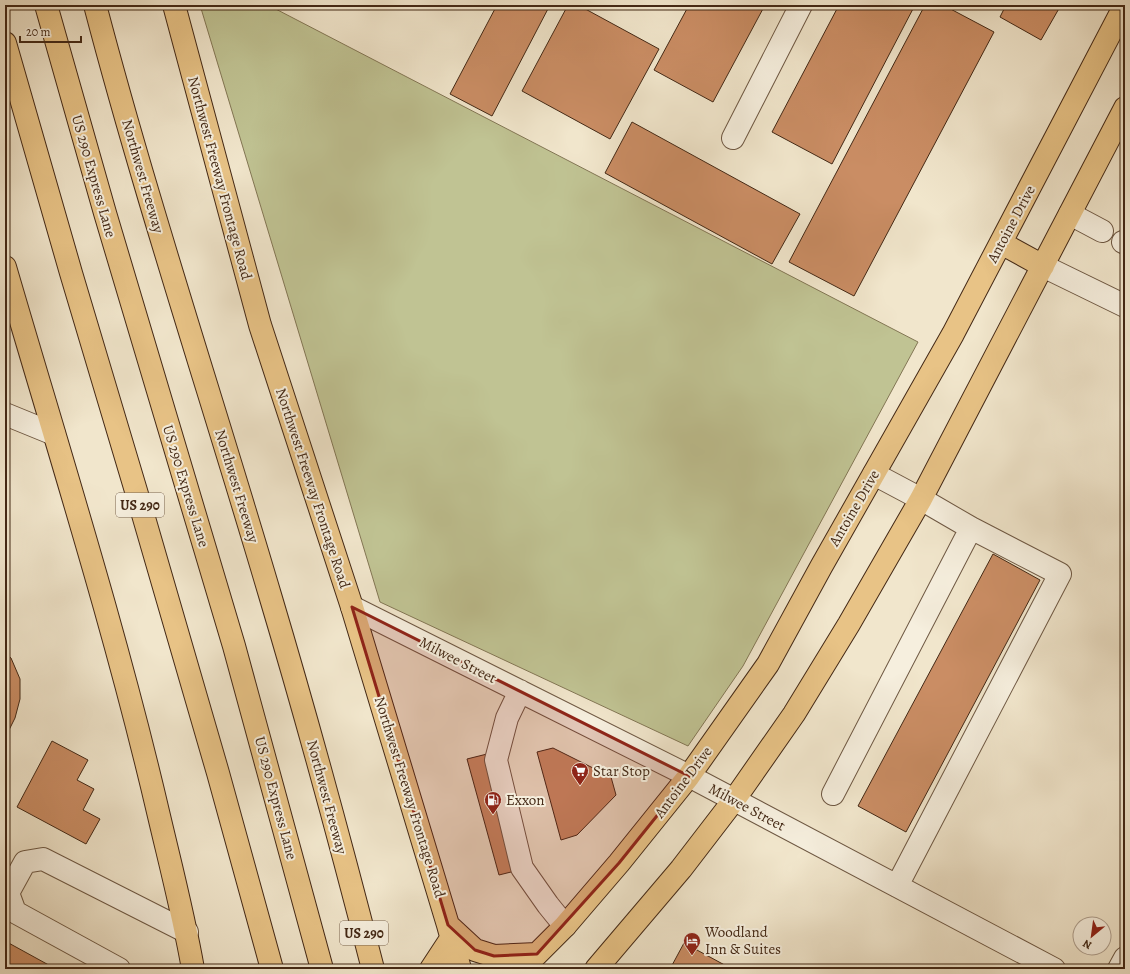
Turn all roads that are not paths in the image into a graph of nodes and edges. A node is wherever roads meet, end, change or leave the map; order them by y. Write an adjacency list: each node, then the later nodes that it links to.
1 (46, 5): 34 (main road, US 290 Express Lane)
2 (95, 5): 35 (main road, Northwest Freeway / US 290)
3 (174, 5): 20 (main road, Northwest Freeway Frontage Road)
4 (801, 5): 8 (street)
5 (1125, 5): 11 (main road, Antoine Drive)
6 (5, 42): 33 (main road, US 290)
7 (1125, 108): 9 (main road)
8 (733, 138)
9 (1070, 214): 10 (street); 12 (main road)
10 (1102, 231)
11 (1001, 243): 12 (main road); 17 (main road, Antoine Drive)
12 (1043, 266): 14 (street); 18 (main road)
13 (5, 267): 16 (main road)
14 (1125, 306)
15 (5, 414): 16 (street)
16 (54, 434): 28 (main road)
17 (874, 474): 18 (street); 22 (main road, Antoine Drive)
18 (921, 499): 19 (street); 24 (main road)
19 (971, 528): 23 (street); 25 (street)
20 (352, 607): 21 (street, Milwee Street); 27 (main road, Northwest Freeway Frontage Road)
21 (520, 691): 22 (street, Milwee Street); 26 (street)
22 (689, 776): 24 (street, Milwee Street); 26 (main road, Antoine Drive)
23 (833, 794)
24 (734, 800): 25 (street, Milwee Street); 38 (main road)
25 (897, 886): 39 (street, Milwee Street)
26 (565, 926): 30 (main road, Antoine Drive)
27 (450, 931): 30 (main road); 36 (main road); 37 (main road, Northwest Freeway Frontage Road)
28 (187, 932): 31 (street); 32 (main road)
29 (1125, 958): 40 (street)
30 (529, 962)
31 (119, 969)
32 (193, 969)
33 (272, 969)
34 (322, 969)
35 (373, 969)
36 (431, 969)
37 (460, 969)
38 (596, 969)
39 (1054, 969)
40 (1119, 969)

